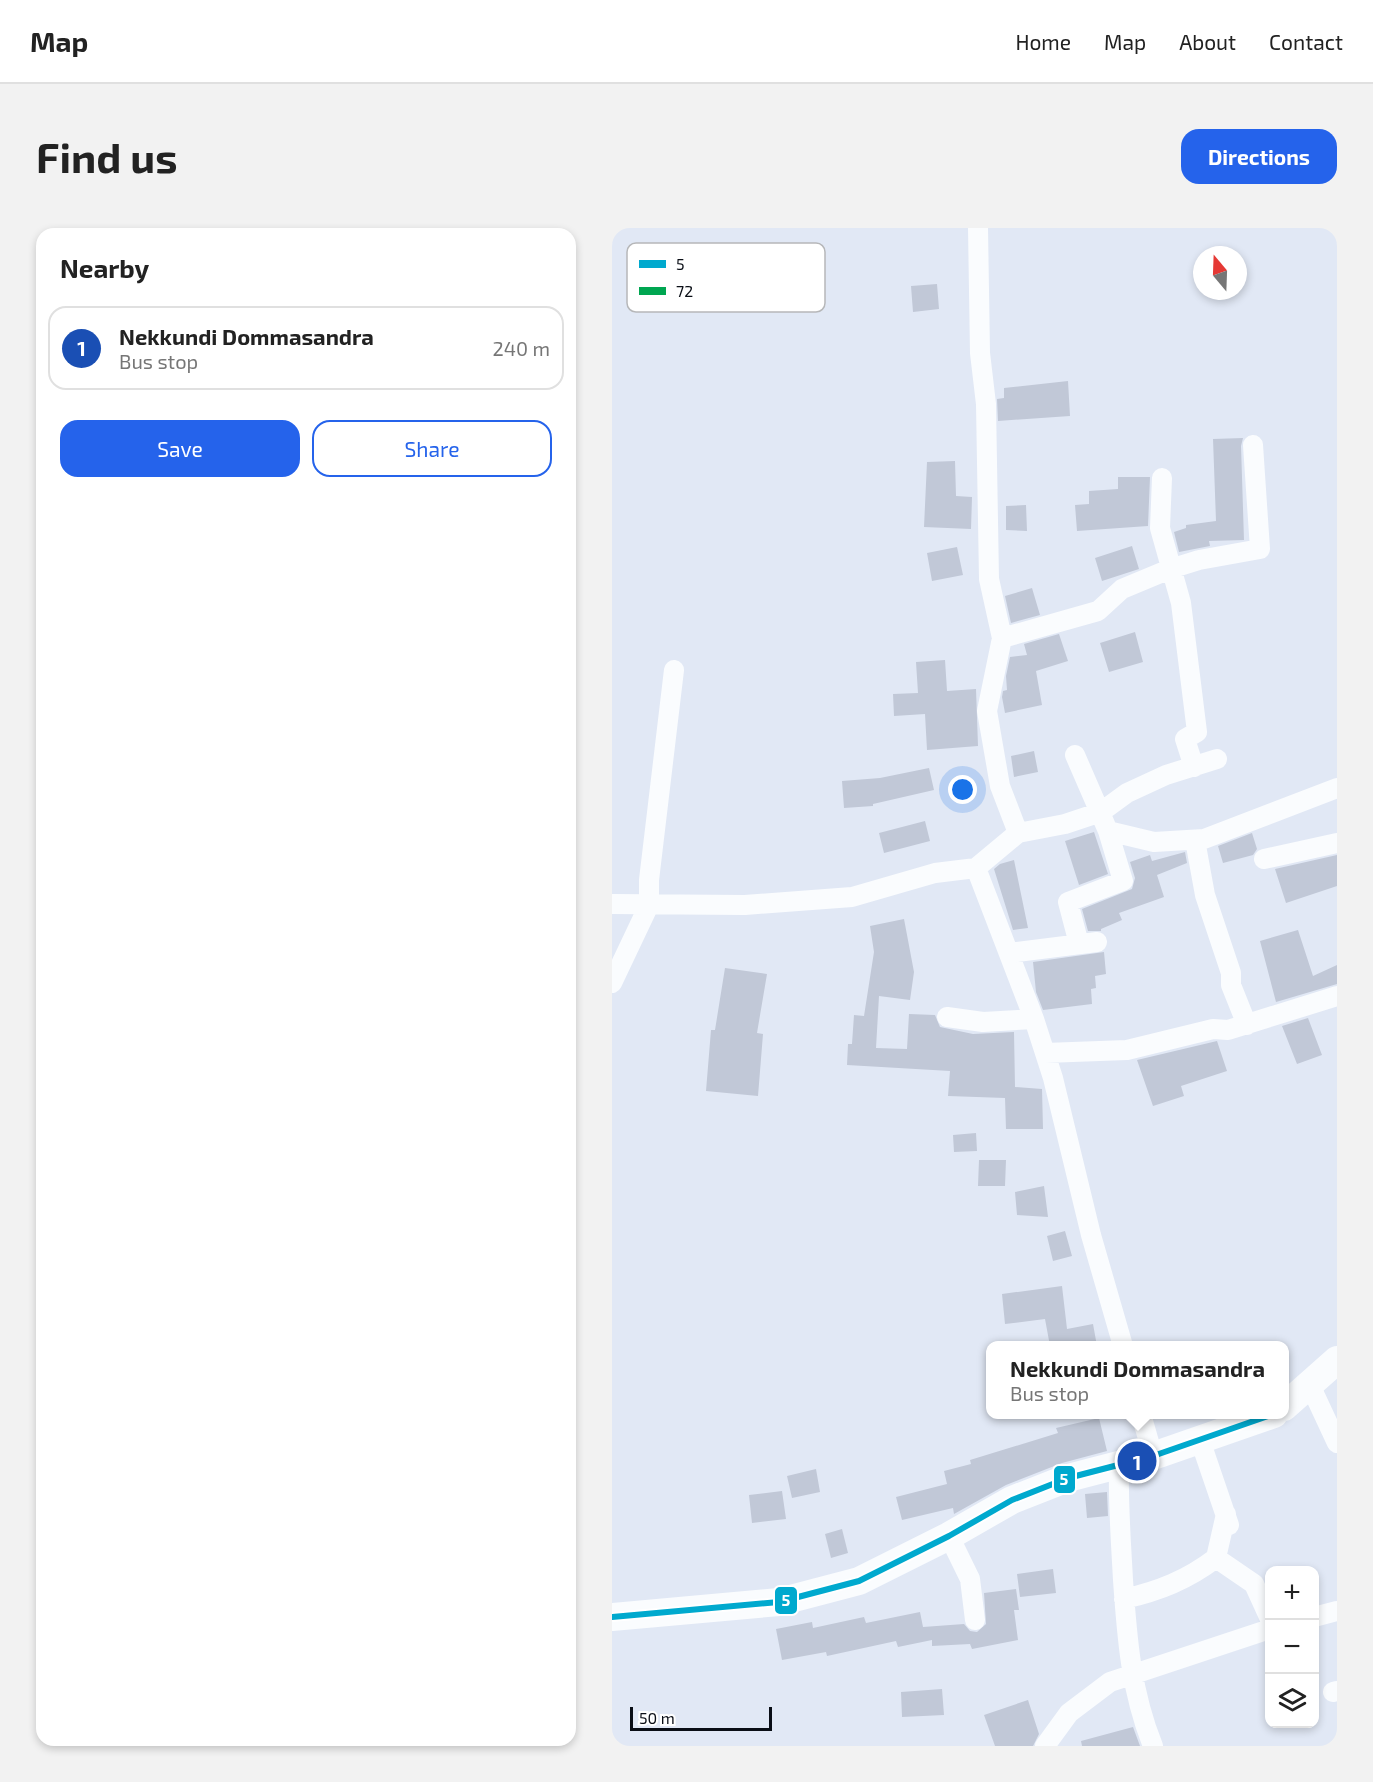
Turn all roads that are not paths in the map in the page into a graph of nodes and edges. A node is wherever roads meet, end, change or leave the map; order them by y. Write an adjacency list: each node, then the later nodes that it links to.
1 (978, 228): 5 (street)
2 (1253, 445): 4 (street)
3 (1162, 478): 4 (street)
4 (1170, 569): 5 (street); 9 (street)
5 (1002, 638): 13 (street)
6 (674, 670): 19 (street)
7 (1075, 755): 11 (street)
8 (1217, 759): 9 (street)
9 (1194, 766): 11 (street)
10 (1337, 788): 14 (street)
11 (1101, 812): 12 (street); 13 (street)
12 (1108, 831): 14 (street); 20 (street)
13 (1018, 833): 17 (street)
14 (1195, 840): 25 (street)
15 (1337, 843): 16 (street)
16 (1264, 859)
17 (976, 868): 19 (street); 20 (street)
18 (612, 904): 19 (street)
19 (649, 905): 21 (street)
20 (1009, 953): 24 (street)
21 (612, 983)
22 (1337, 996): 25 (street)
23 (947, 1017): 24 (street)
24 (1034, 1019): 26 (street)
25 (1247, 1024): 26 (street)
26 (1045, 1053): 27 (street)
27 (1122, 1341)
28 (1337, 1360): 29 (main road)
29 (1310, 1385): 30 (main road); 34 (street)
30 (1289, 1403)
31 (1142, 1419): 35 (street)
32 (1260, 1419): 33 (main road)
33 (1200, 1440): 35 (main road); 37 (street)
34 (1337, 1443)
35 (1153, 1456): 36 (main road)
36 (1119, 1466): 38 (main road); 41 (street)
37 (1226, 1515): 39 (street); 40 (street)
38 (949, 1536): 45 (main road); 46 (street)
39 (1234, 1539)
40 (1216, 1558): 41 (street); 42 (street)
41 (1124, 1599): 48 (street)
42 (1265, 1610)
43 (1337, 1611): 44 (street)
44 (1319, 1616)
45 (612, 1617)
46 (975, 1620)
47 (1265, 1630): 48 (street)
48 (1131, 1675): 49 (street); 50 (street)
49 (1045, 1746)
50 (1153, 1746)

